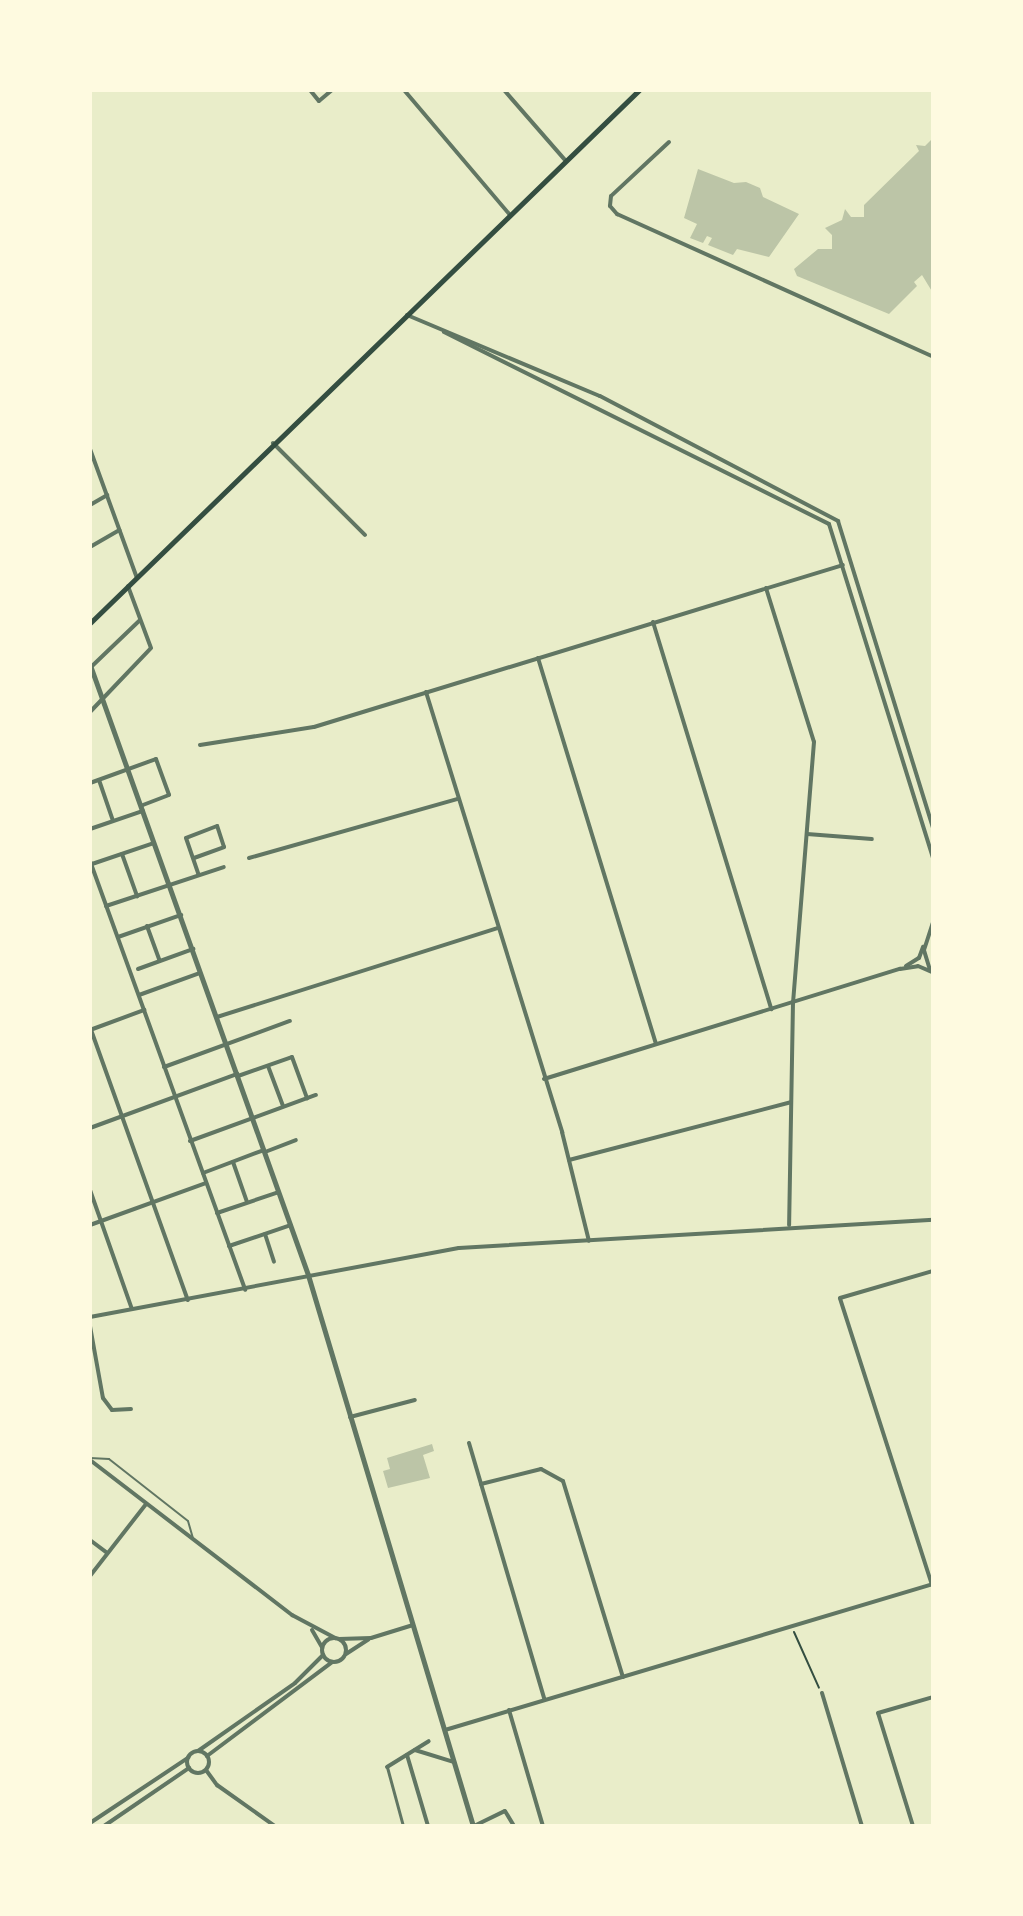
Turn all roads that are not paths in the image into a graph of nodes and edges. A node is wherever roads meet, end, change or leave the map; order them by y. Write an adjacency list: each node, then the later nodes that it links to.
1 (310, 90): 2 (street)
2 (332, 90)
3 (404, 90): 8 (street)
4 (504, 90): 7 (street)
5 (639, 90): 7 (main road)
6 (669, 142): 11 (street)
7 (566, 161): 8 (main road)
8 (510, 215): 9 (main road)
9 (407, 315): 10 (street); 12 (main road)
10 (438, 329): 20 (street); 39 (street)
11 (933, 357)
12 (273, 443): 18 (street); 21 (main road)
13 (90, 449): 14 (street)
14 (92, 462): 15 (street)
15 (107, 495): 16 (street); 17 (street)
16 (90, 505)
17 (119, 530): 19 (street); 21 (street)
18 (365, 535)
19 (90, 547)
20 (843, 565): 23 (street); 47 (street)
21 (137, 578): 22 (main road)
22 (128, 586): 24 (street); 26 (main road)
23 (766, 588): 25 (street); 41 (street)
24 (141, 619): 28 (street); 30 (street)
25 (653, 622): 27 (street); 68 (street)
26 (90, 623)
27 (538, 658): 29 (street); 73 (street)
28 (90, 667): 30 (street)
29 (426, 692): 32 (street); 36 (street)
30 (103, 699): 31 (street); 33 (street)
31 (90, 712)
32 (200, 745)
33 (128, 769): 34 (street); 37 (street); 37 (street)
34 (99, 780): 35 (street); 38 (street)
35 (90, 783)
36 (458, 799): 46 (street); 57 (street)
37 (142, 808): 38 (street); 43 (street)
38 (113, 821): 40 (street)
39 (933, 828)
40 (90, 829)
41 (807, 834): 42 (street); 67 (street)
42 (872, 839)
43 (154, 843): 44 (street); 51 (street)
44 (122, 854): 48 (street); 52 (street)
45 (194, 858): 45 (street); 50 (street)
46 (249, 858)
47 (933, 858)
48 (91, 863): 53 (street)
49 (224, 867): 50 (street)
50 (199, 875): 51 (street)
51 (170, 885): 52 (street); 54 (street)
52 (137, 896): 53 (street)
53 (106, 906): 58 (street)
54 (181, 915): 56 (street); 60 (street)
55 (933, 923): 59 (street)
56 (147, 926): 58 (street); 61 (street)
57 (498, 928): 70 (street); 78 (street)
58 (118, 937): 66 (street)
59 (926, 938): 63 (street); 65 (street)
60 (193, 949): 61 (street); 64 (street)
61 (160, 961): 62 (street)
62 (138, 969)
63 (900, 969): 65 (street); 67 (street)
64 (201, 972): 66 (street); 70 (street)
65 (932, 973)
66 (139, 995): 69 (street)
67 (793, 1002): 68 (street); 82 (street)
68 (771, 1009): 73 (street)
69 (144, 1010): 72 (street); 76 (street)
70 (217, 1017): 74 (street)
71 (290, 1021): 74 (street)
72 (90, 1029): 84 (street)
73 (656, 1043): 78 (street)
74 (227, 1044): 76 (street); 77 (street)
75 (268, 1066): 77 (street); 81 (street); 83 (street)
76 (164, 1067): 80 (street)
77 (238, 1075): 80 (street); 85 (street)
78 (544, 1079): 90 (street)
79 (316, 1095): 81 (street)
80 (175, 1097): 84 (street); 88 (street)
81 (307, 1098): 83 (street)
82 (791, 1102): 90 (street); 103 (street)
83 (283, 1106): 85 (street)
84 (122, 1116): 86 (street); 96 (street)
85 (252, 1118): 88 (street); 89 (street)
86 (90, 1128)
87 (296, 1140): 89 (street)
88 (190, 1141): 92 (street)
89 (264, 1151): 91 (street); 95 (street)
90 (569, 1160): 105 (street)
91 (233, 1162): 92 (street); 97 (street)
92 (203, 1173): 93 (street)
93 (206, 1183): 96 (street); 98 (street)
94 (90, 1190): 100 (street)
95 (279, 1192): 97 (street); 102 (street)
96 (153, 1202): 100 (street); 111 (street)
97 (247, 1202): 98 (street)
98 (217, 1213): 106 (street)
99 (933, 1220): 103 (street)
100 (102, 1221): 101 (street); 112 (street)
101 (90, 1225)
102 (291, 1225): 104 (street); 109 (street)
103 (789, 1226): 105 (street)
104 (265, 1234): 106 (street); 107 (street)
105 (589, 1242): 109 (street)
106 (229, 1246): 110 (street)
107 (274, 1262)
108 (933, 1271): 126 (street)
109 (308, 1275): 110 (street); 117 (street)
110 (245, 1290): 111 (street)
111 (188, 1300): 112 (street)
112 (132, 1309): 113 (street)
113 (90, 1317)
114 (90, 1326): 116 (street)
115 (415, 1400): 117 (street)
116 (131, 1409)
117 (350, 1417): 127 (street)
118 (469, 1443): 120 (street)
119 (90, 1459): 121 (street); 122 (lane)
120 (481, 1484): 135 (street); 138 (street)
121 (146, 1504): 122 (street); 124 (street)
122 (193, 1539): 128 (street)
123 (90, 1540): 124 (street)
124 (108, 1553): 125 (street)
125 (90, 1576)
126 (932, 1585): 135 (street)
127 (413, 1625): 129 (street); 140 (street)
128 (311, 1628): 130 (street); 131 (street)
129 (371, 1638): 130 (street); 133 (street)
130 (337, 1639): 131 (street); 133 (street)
131 (322, 1647): 132 (street)
132 (323, 1655): 134 (street); 143 (street)
133 (345, 1656): 134 (street)
134 (332, 1662): 145 (street)
135 (623, 1677): 138 (street)
136 (822, 1693): 159 (street)
137 (933, 1697): 160 (street)
138 (544, 1699): 139 (street)
139 (509, 1710): 140 (street); 158 (street)
140 (444, 1730): 147 (street)
141 (429, 1741): 142 (street)
142 (415, 1750): 144 (street); 147 (street)
143 (198, 1751): 145 (street); 146 (street)
144 (407, 1755): 148 (street); 155 (street)
145 (207, 1756): 150 (street)
146 (188, 1758): 149 (street); 151 (street)
147 (454, 1762): 156 (street)
148 (387, 1767): 154 (street)
149 (189, 1768): 150 (street); 152 (street)
150 (206, 1770): 153 (street)
151 (90, 1823)
152 (104, 1826)
153 (275, 1826)
154 (403, 1826)
155 (428, 1826)
156 (473, 1826): 157 (street)
157 (514, 1826)
158 (543, 1826)
159 (862, 1826)
160 (913, 1826)

